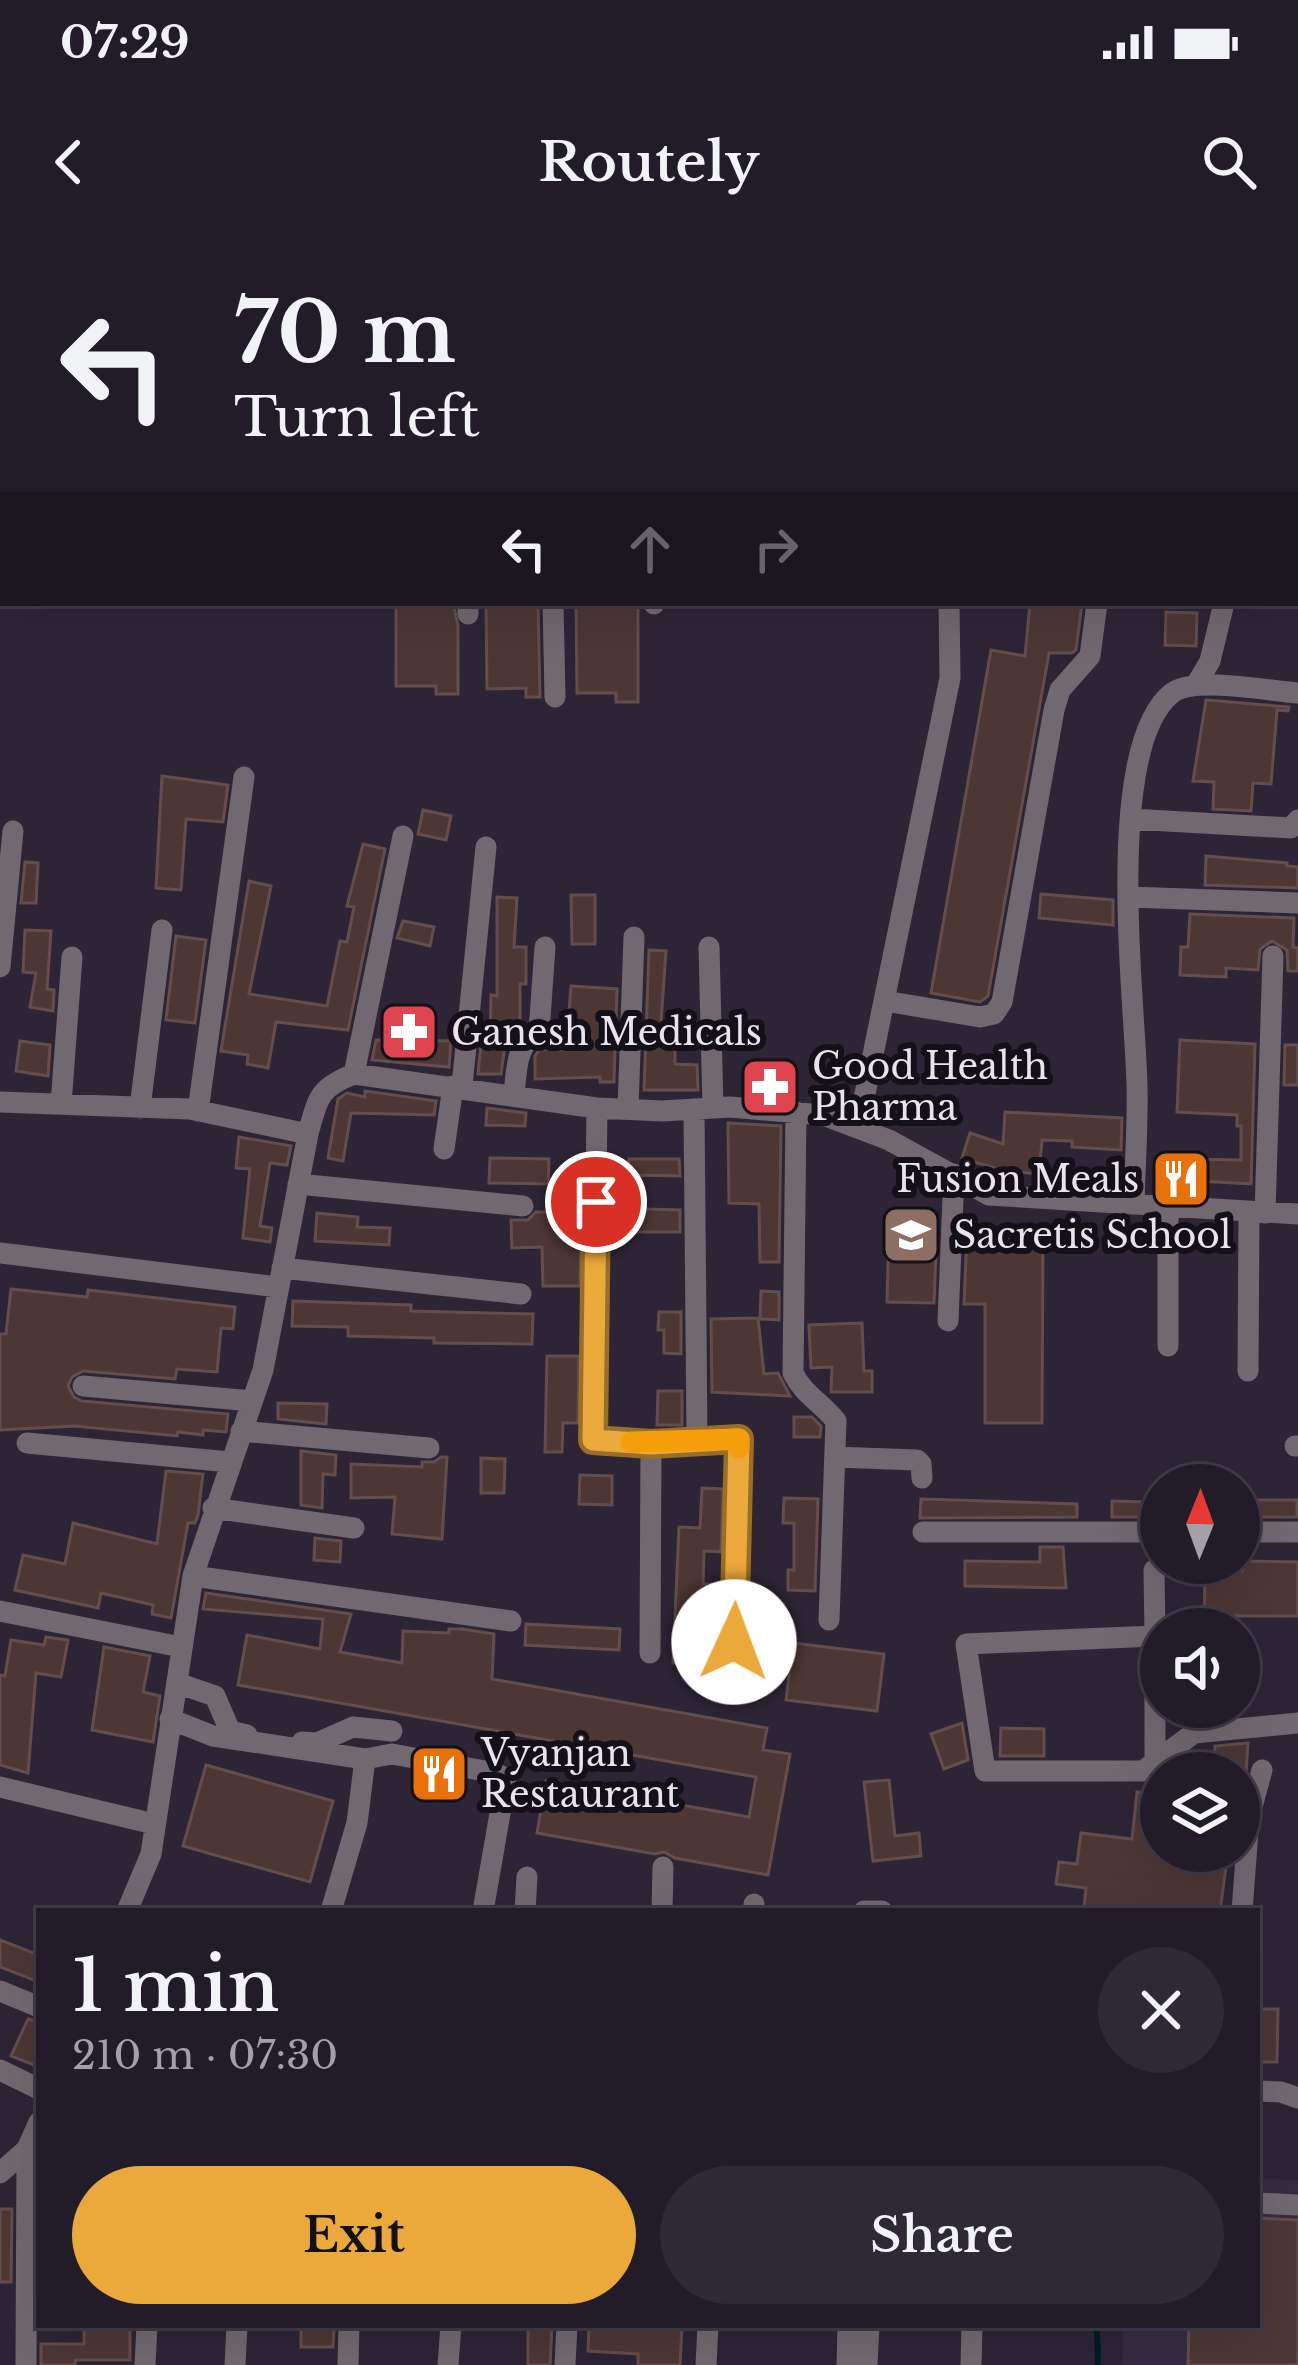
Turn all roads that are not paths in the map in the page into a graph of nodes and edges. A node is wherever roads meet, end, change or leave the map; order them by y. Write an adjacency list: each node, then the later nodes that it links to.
1 (553, 606): 7 (street)
2 (949, 606): 23 (street)
3 (1096, 606): 23 (street)
4 (1223, 606): 5 (street)
5 (1196, 685): 6 (street); 9 (street)
6 (1298, 693)
7 (555, 697)
8 (244, 777): 33 (street)
9 (1131, 819): 10 (street); 14 (street)
10 (1298, 820)
11 (13, 831): 22 (street)
12 (403, 836): 24 (street)
13 (486, 847): 25 (street)
14 (1129, 897): 15 (street); 40 (street)
15 (1298, 903)
16 (162, 929): 29 (street)
17 (634, 938): 32 (street)
18 (545, 947): 26 (street)
19 (710, 947): 31 (street)
20 (1273, 956): 43 (street)
21 (72, 957): 28 (street)
22 (0, 968)
23 (885, 1001): 35 (street)
24 (354, 1074): 25 (street); 36 (street)
25 (458, 1086): 26 (street); 37 (street)
26 (514, 1094): 30 (street)
27 (0, 1102): 28 (street)
28 (61, 1104): 29 (street)
29 (140, 1108): 33 (street)
30 (597, 1108): 32 (street); 56 (street)
31 (704, 1108): 32 (street); 34 (street); 54 (street)
32 (628, 1109)
33 (198, 1111): 36 (street)
34 (796, 1112): 35 (street); 58 (street)
35 (858, 1128): 38 (street)
36 (308, 1134): 39 (street)
37 (444, 1149)
38 (954, 1174): 40 (street); 48 (street)
39 (298, 1184): 41 (street); 46 (street)
40 (1133, 1204): 42 (street)
41 (523, 1206)
42 (1168, 1207): 43 (street); 49 (street)
43 (1257, 1213): 44 (street); 50 (street)
44 (1298, 1214)
45 (0, 1253): 46 (street)
46 (280, 1278): 47 (street); 52 (street)
47 (521, 1294)
48 (948, 1321)
49 (1168, 1346)
50 (1248, 1371)
51 (83, 1386): 52 (street)
52 (251, 1401): 53 (street)
53 (241, 1431): 57 (street); 59 (street)
54 (697, 1439): 56 (street); 74 (street)
55 (28, 1443): 59 (street)
56 (651, 1444): 73 (street)
57 (429, 1448)
58 (835, 1457): 60 (street); 69 (street)
59 (230, 1462): 61 (street)
60 (922, 1478)
61 (213, 1508): 62 (street); 67 (street)
62 (354, 1528)
63 (923, 1532): 64 (street)
64 (1140, 1532)
65 (1260, 1532): 66 (street)
66 (1298, 1532)
67 (193, 1576): 70 (street); 72 (street)
68 (0, 1611): 72 (street)
69 (829, 1620)
70 (512, 1621)
71 (1140, 1637): 82 (street)
72 (181, 1648): 75 (street)
73 (650, 1653)
74 (733, 1682)
75 (177, 1683): 76 (street); 78 (street)
76 (170, 1719): 80 (street); 84 (street)
77 (1298, 1723): 79 (street)
78 (392, 1732)
79 (1168, 1752)
80 (365, 1759): 88 (street); 89 (street)
81 (1262, 1770): 92 (street)
82 (1140, 1772)
83 (0, 1787): 84 (street)
84 (154, 1824): 87 (street)
85 (663, 1867): 91 (street)
86 (527, 1877): 90 (street)
87 (128, 1908)
88 (332, 1908)
89 (484, 1908)
90 (526, 1908)
91 (662, 1908)
92 (1242, 1908)
93 (0, 1991): 94 (street)
94 (36, 2006)
95 (0, 2070): 96 (street)
96 (36, 2088)
97 (1260, 2091): 98 (street)
98 (1292, 2092)
99 (36, 2129): 100 (street)
100 (27, 2149): 101 (street); 113 (street)
101 (0, 2173)
102 (1260, 2203): 103 (street)
103 (1298, 2205)
104 (147, 2328): 114 (street)
105 (237, 2328): 115 (street)
106 (349, 2328): 116 (street)
107 (451, 2328): 117 (street)
108 (566, 2328): 118 (street)
109 (708, 2328): 119 (street)
110 (848, 2328): 120 (street)
111 (868, 2328): 121 (street)
112 (972, 2328): 122 (street)
113 (26, 2365)
114 (145, 2365)
115 (235, 2365)
116 (348, 2365)
117 (448, 2365)
118 (565, 2365)
119 (706, 2365)
120 (847, 2365)
121 (867, 2365)
122 (971, 2365)

